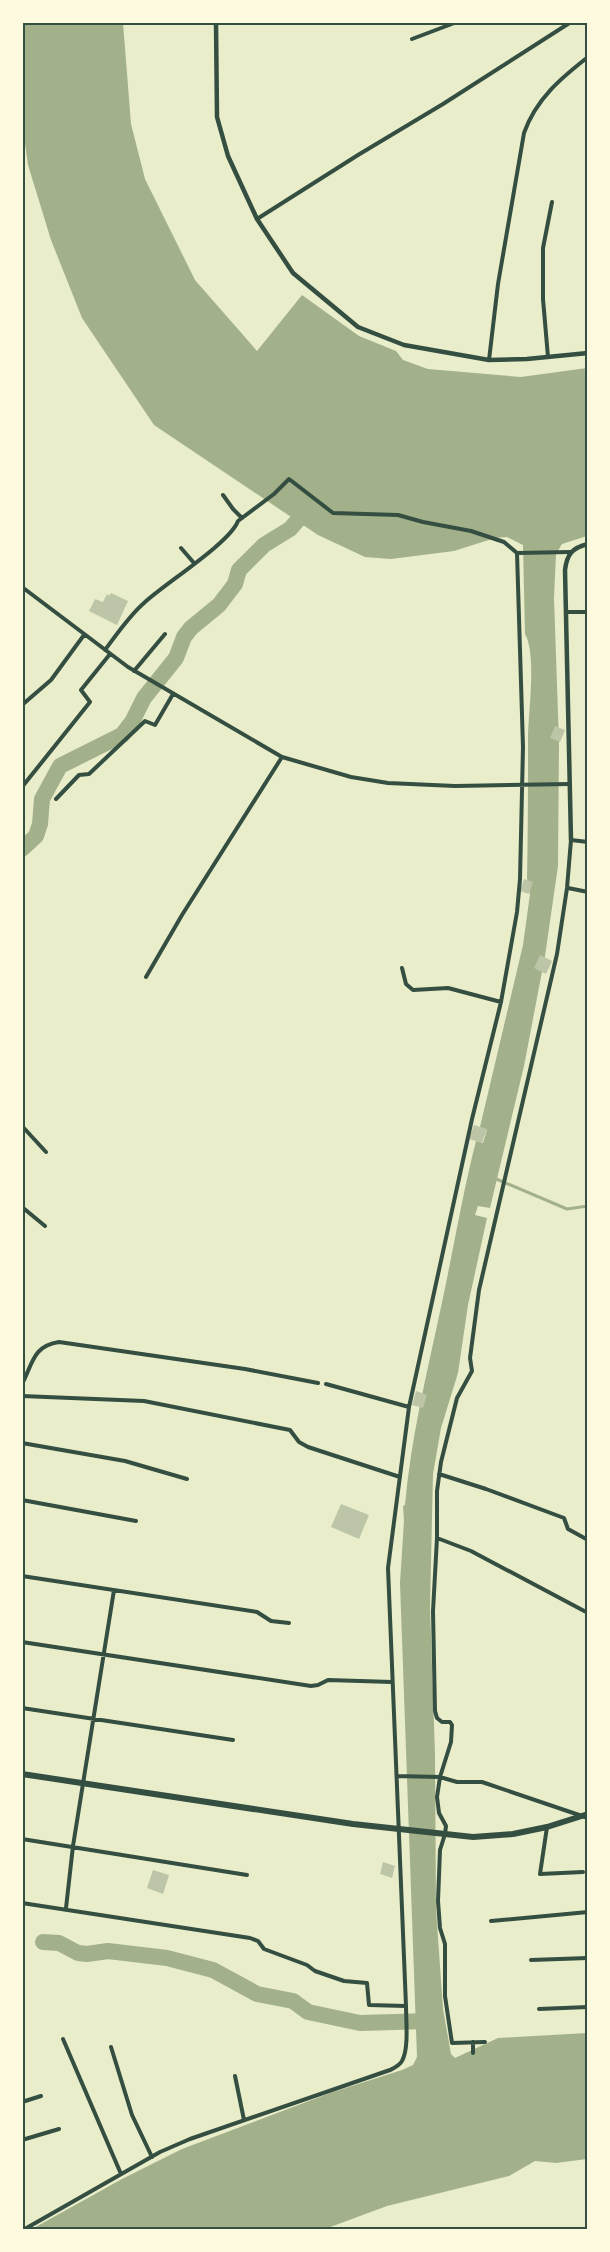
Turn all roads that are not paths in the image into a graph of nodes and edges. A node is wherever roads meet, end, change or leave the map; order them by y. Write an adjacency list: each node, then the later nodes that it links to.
1 (216, 22): 7 (street)
2 (457, 22): 4 (street)
3 (571, 22): 7 (street)
4 (412, 39)
5 (588, 57): 10 (street)
6 (552, 202): 9 (street)
7 (256, 219): 10 (street)
8 (588, 353): 9 (street)
9 (548, 357): 10 (street)
10 (489, 360)
11 (223, 495): 12 (street)
12 (242, 518): 16 (street); 17 (street)
13 (588, 544): 15 (street)
14 (181, 548): 17 (street)
15 (570, 552): 16 (street); 19 (street)
16 (518, 553): 30 (street)
17 (194, 563): 23 (street)
18 (22, 587): 22 (street)
19 (565, 612): 20 (street); 29 (street)
20 (588, 612)
21 (165, 634): 25 (street)
22 (84, 635): 23 (street); 27 (street)
23 (105, 650): 24 (street)
24 (110, 654): 25 (street); 31 (street)
25 (134, 670): 26 (street)
26 (173, 694): 28 (street); 32 (street)
27 (22, 705)
28 (282, 757): 30 (street); 38 (street)
29 (570, 784): 30 (street); 33 (street)
30 (524, 785): 39 (street)
31 (22, 787)
32 (56, 799)
33 (571, 840): 34 (street); 35 (street)
34 (588, 842)
35 (567, 888): 36 (street); 50 (street)
36 (588, 892)
37 (402, 968): 39 (street)
38 (146, 978)
39 (501, 1002): 48 (street)
40 (22, 1126): 41 (street)
41 (46, 1152)
42 (22, 1207): 43 (street)
43 (45, 1226)
44 (318, 1383): 45 (street)
45 (22, 1384)
46 (326, 1384): 48 (street)
47 (22, 1396): 51 (street)
48 (409, 1407): 51 (street)
49 (22, 1443): 52 (street)
50 (440, 1474): 55 (street); 56 (street)
51 (400, 1477): 63 (street)
52 (187, 1479)
53 (22, 1500): 54 (street)
54 (136, 1521)
55 (437, 1538): 59 (street); 69 (street)
56 (588, 1540)
57 (22, 1576): 58 (street)
58 (114, 1590): 60 (street); 62 (street)
59 (588, 1613)
60 (289, 1623)
61 (22, 1642): 62 (street)
62 (103, 1654): 63 (street); 65 (street)
63 (392, 1682): 68 (street)
64 (22, 1708): 65 (street)
65 (93, 1719): 66 (street); 70 (street)
66 (233, 1740)
67 (22, 1774): 70 (main road)
68 (397, 1776): 69 (street); 73 (street)
69 (438, 1777): 71 (street); 74 (street)
70 (83, 1783): 73 (main road); 76 (street)
71 (586, 1816): 72 (main road)
72 (547, 1827): 74 (main road); 77 (street)
73 (398, 1829): 74 (main road); 85 (street)
74 (446, 1834): 89 (street)
75 (22, 1839): 76 (street)
76 (73, 1846): 78 (street); 80 (street)
77 (583, 1872)
78 (247, 1875)
79 (22, 1902): 80 (street)
80 (66, 1908): 85 (street)
81 (588, 1912): 82 (street)
82 (491, 1921)
83 (588, 1958): 84 (street)
84 (531, 1960)
85 (406, 2006): 96 (street)
86 (588, 2007): 87 (street)
87 (539, 2008)
88 (63, 2039): 100 (street)
89 (472, 2042): 90 (street); 92 (street)
90 (485, 2042)
91 (111, 2047): 99 (street)
92 (473, 2053)
93 (235, 2076): 96 (street)
94 (41, 2096): 95 (street)
95 (22, 2102)
96 (244, 2120): 99 (street)
97 (59, 2129): 98 (street)
98 (22, 2140)
99 (152, 2157): 100 (street)
100 (121, 2174): 101 (street)
101 (23, 2229)

